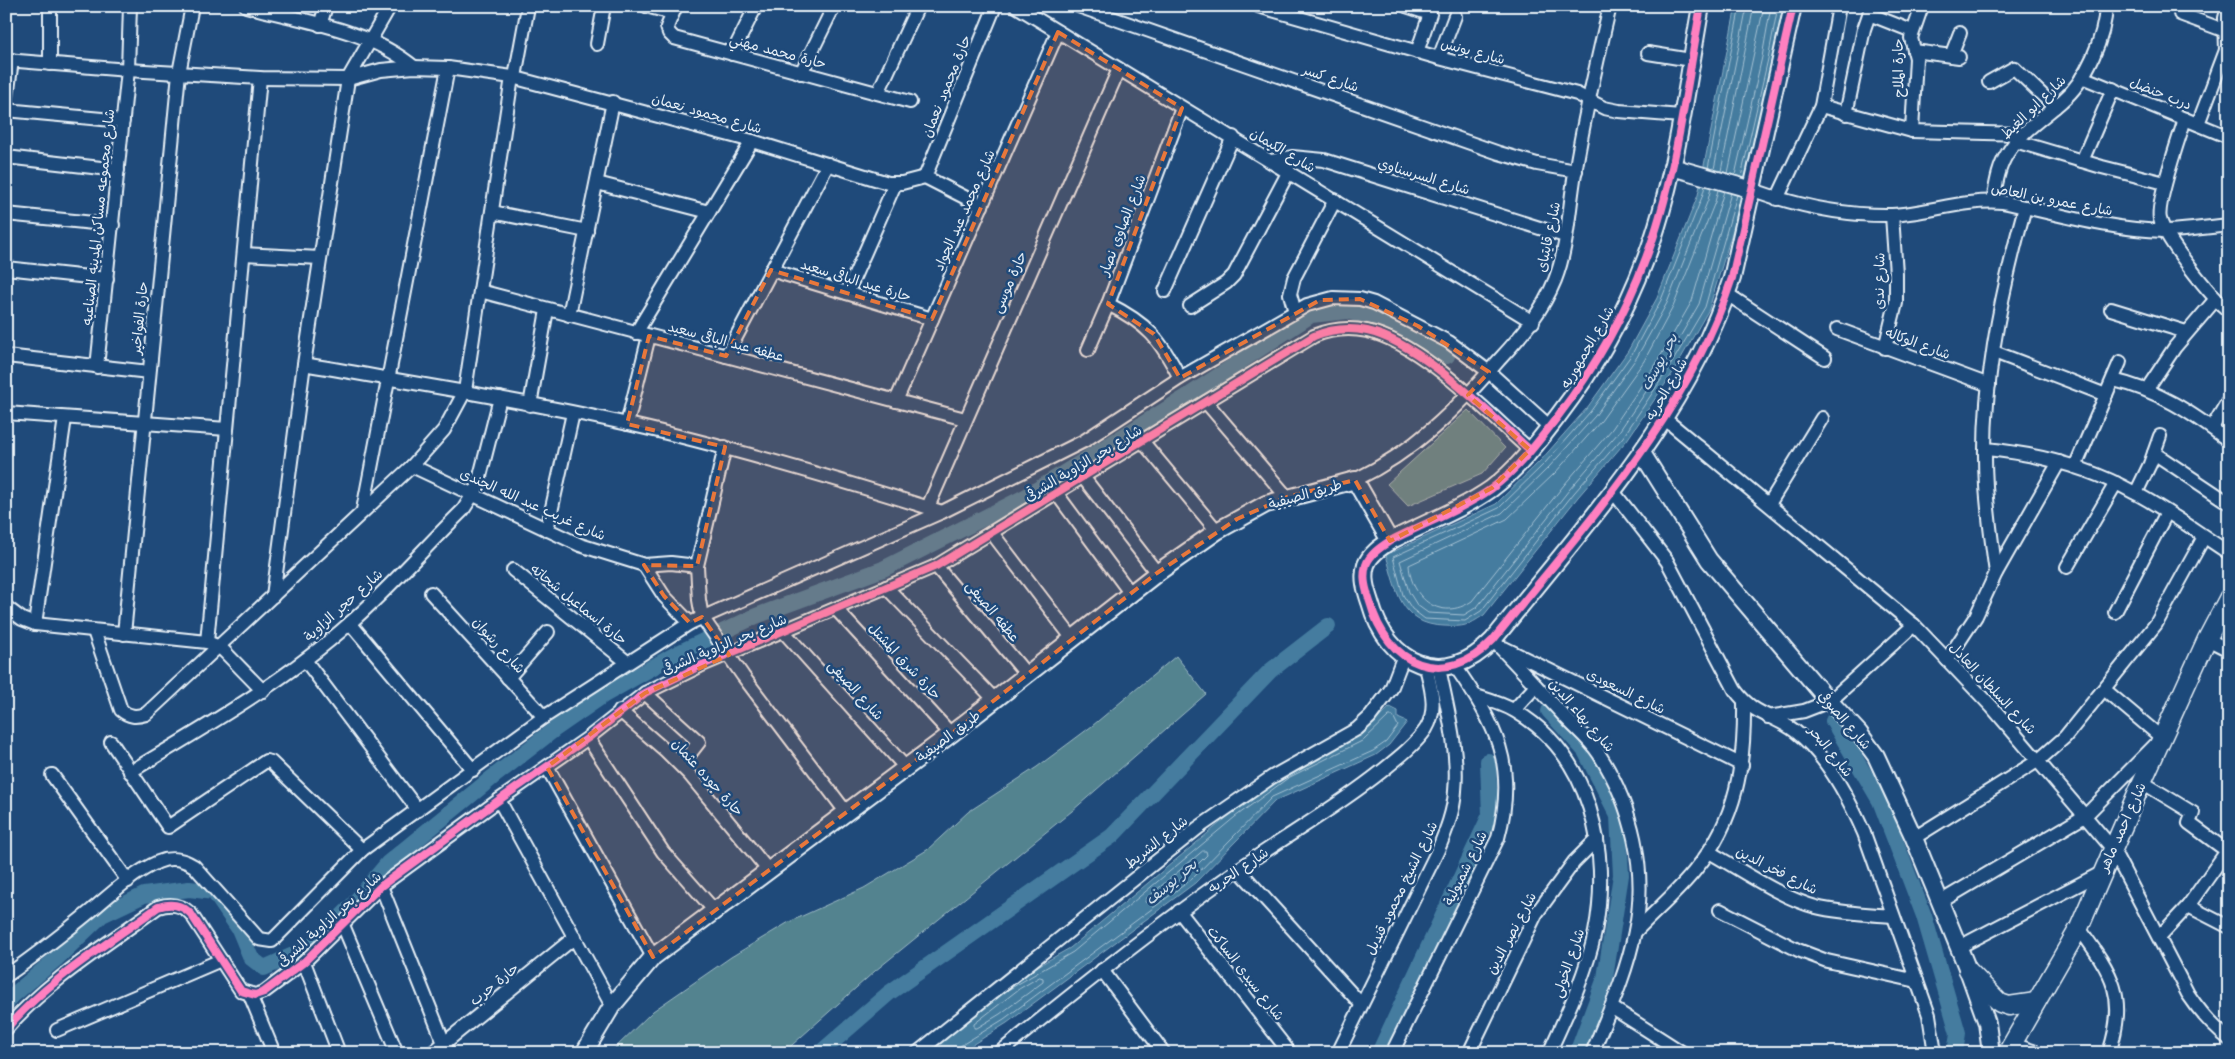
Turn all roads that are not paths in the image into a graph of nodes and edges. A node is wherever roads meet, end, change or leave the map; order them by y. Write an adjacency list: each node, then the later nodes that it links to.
1 (50, 6): 44 (street)
2 (130, 6): 48 (street, شارع مجموعه مساكن المدينه الصناعيه)
3 (192, 6): 49 (street, حارة الفواخير)
4 (246, 6): 24 (street)
5 (326, 6): 30 (street)
6 (390, 6): 35 (street)
7 (604, 6): 36 (street)
8 (646, 6): 25 (street)
9 (756, 6): 40 (street)
10 (834, 6): 50 (street)
11 (918, 6): 57 (street)
12 (995, 6): 84 (street, حارة محمود نعمان)
13 (1016, 6): 33 (street, شارع الكيمان)
14 (1078, 6): 83 (street, شارع كسر)
15 (1258, 6): 38 (street, شارع يونس)
16 (1406, 6): 38 (street)
17 (1610, 6): 58 (street, شارع قايتباى)
18 (1701, 6): 43 (street, شارع الجمهوريه)
19 (1792, 6): 88 (street, شارع الحريه)
20 (1839, 6): 62 (street)
21 (1922, 6): 31 (street, حارة الملاح)
22 (2106, 6): 52 (street, شارع ابو الغيط)
23 (2228, 6): 32 (street)
24 (263, 8): 30 (street)
25 (674, 10): 40 (street, حارة محمد مهني)
26 (1870, 10): 31 (street); 66 (street)
27 (527, 12): 51 (street)
28 (2180, 14): 32 (street)
29 (1455, 16): 41 (street)
30 (320, 25): 35 (street)
31 (1912, 31): 37 (street, حارة الملاح)
32 (2226, 31): 70 (street)
33 (1058, 32): 47 (street, شارع الكيمان); 92 (street, شارع محمد عبد الجواد)
34 (1960, 33): 37 (street)
35 (372, 40): 45 (street); 54 (street)
36 (597, 44)
37 (1914, 51): 71 (street, حارة الملاح)
38 (1417, 52): 41 (street, شارع يونس)
39 (1648, 53): 43 (street)
40 (732, 54): 50 (street, حارة محمد مهني)
41 (1438, 58): 58 (street, شارع يونس)
42 (9, 60): 44 (street, شارع محمود نعمان); 61 (street)
43 (1691, 60): 67 (street, شارع الجمهوريه)
44 (50, 64): 48 (street, شارع محمود نعمان)
45 (414, 67): 46 (street, شارع محمود نعمان); 54 (street, شارع محمود نعمان)
46 (448, 68): 51 (street, شارع محمود نعمان); 137 (street)
47 (1119, 69): 64 (street, شارع الكيمان); 154 (street, حارة موسى)
48 (128, 70): 49 (street, شارع محمود نعمان); 69 (street, شارع مجموعه مساكن المدينه الصناعيه)
49 (179, 73): 53 (street, شارع محمود نعمان); 135 (street, حارة الفواخير)
50 (801, 73): 57 (street, حارة محمد مهني)
51 (514, 77): 59 (street, شارع محمود نعمان); 94 (street)
52 (2082, 77): 56 (street, درب حنضل); 63 (street, شارع ابو الغيط)
53 (260, 78): 54 (street, شارع محمود نعمان); 103 (street)
54 (348, 79): 104 (street)
55 (1989, 82): 63 (street)
56 (2113, 90): 68 (street, درب حنضل); 78 (street)
57 (878, 92): 60 (street, حارة محمد مهني)
58 (1588, 101): 67 (street, شارع يونس); 83 (street, شارع قايتباى)
59 (613, 102): 75 (street, شارع محمود نعمان); 85 (street)
60 (910, 102)
61 (6, 104)
62 (1821, 106): 66 (street); 89 (street)
63 (2055, 107): 72 (street, شارع ابو الغيط)
64 (1182, 108): 74 (street, شارع الكيمان); 113 (street, شارع الصاوى نصار)
65 (6, 110): 69 (street)
66 (1846, 114): 71 (street)
67 (1681, 116): 80 (street, شارع الجمهوريه)
68 (2185, 119): 70 (street, درب حنضل); 86 (street)
69 (123, 121): 81 (street, شارع مجموعه مساكن المدينه الصناعيه)
70 (2198, 124): 73 (street, درب حنضل)
71 (1912, 131): 72 (street)
72 (2019, 137): 78 (street); 91 (street, شارع ابو الغيط)
73 (2229, 137)
74 (1233, 138): 77 (street, شارع الكيمان); 109 (street)
75 (752, 141): 79 (street, شارع محمود نعمان); 95 (street)
76 (6, 157): 81 (street)
77 (1272, 161): 82 (street, شارع الكيمان); 102 (street, شارع السرسناوي)
78 (2082, 161): 86 (street)
79 (828, 164): 87 (street, شارع محمود نعمان); 106 (street)
80 (1679, 169): 88 (street); 158 (street, شارع الجمهوريه)
81 (118, 170): 98 (street, شارع مجموعه مساكن المدينه الصناعيه)
82 (1289, 171): 90 (street, شارع الكيمان); 114 (street)
83 (1576, 171): 102 (street, شارع قايتباى)
84 (924, 177): 87 (street); 92 (street)
85 (596, 183): 95 (street); 100 (street)
86 (2165, 183): 101 (street)
87 (896, 184): 110 (street)
88 (1747, 188): 89 (street, شارع عمرو بن العاص); 111 (street, شارع الحريه)
89 (1777, 199): 97 (street, شارع عمرو بن العاص)
90 (1335, 200): 118 (street); 121 (street, شارع الكيمان)
91 (1993, 201): 93 (street, شارع عمرو بن العاص); 97 (street, شارع عمرو بن العاص)
92 (982, 206): 120 (street, شارع محمد عبد الجواد)
93 (2025, 207): 101 (street, شارع عمرو بن العاص); 128 (street)
94 (492, 212): 100 (street); 108 (street)
95 (709, 212): 124 (street)
96 (6, 214): 98 (street)
97 (1892, 215): 126 (street, شارع ندى)
98 (112, 225): 107 (street, شارع مجموعه مساكن المدينه الصناعيه)
99 (2229, 225): 101 (street, شارع عمرو بن العاص)
100 (587, 231): 119 (street)
101 (2166, 231): 112 (street)
102 (1565, 236): 121 (street, شارع قايتباى)
103 (244, 254): 104 (street); 160 (street)
104 (320, 258): 133 (street)
105 (6, 268): 107 (street)
106 (772, 270): 110 (street, حارة عبد الباقى سعيد); 130 (street)
107 (107, 279): 134 (street, شارع مجموعه مساكن المدينه الصناعيه)
108 (480, 291): 116 (street, عطفه عبد الباقى سعيد); 142 (street)
109 (1165, 291)
110 (847, 293): 120 (street, حارة عبد الباقى سعيد)
111 (1727, 294): 131 (street); 155 (street, شارع الحريه)
112 (2215, 300): 117 (street); 123 (street)
113 (1108, 304): 127 (street, شارع الصاوى نصار); 138 (street)
114 (1190, 306)
115 (2111, 309): 123 (street)
116 (548, 310): 119 (street, عطفه عبد الباقى سعيد); 149 (street)
117 (2229, 311)
118 (1295, 312): 136 (street, شارع بحر الزاوية الشرقى); 138 (street, شارع بحر الزاوية الشرقى)
119 (569, 315): 124 (street, عطفه عبد الباقى سعيد)
120 (932, 319): 147 (street, شارع محمد عبد الجواد)
121 (1533, 322): 136 (street, شارع قايتباى)
122 (1837, 329): 126 (street, شارع الوكاله)
123 (2186, 332): 141 (street)
124 (636, 333): 125 (street, عطفه عبد الباقى سعيد)
125 (649, 336): 130 (street, عطفه عبد الباقى سعيد); 157 (street)
126 (1886, 348): 140 (street, شارع الوكاله)
127 (1088, 350)
128 (1994, 352): 140 (street); 144 (street)
129 (6, 356): 134 (street)
130 (726, 356): 147 (street, عطفه عبد الباقى سعيد)
131 (1825, 358)
132 (2120, 362): 139 (street)
133 (304, 364): 137 (street); 202 (street)
134 (97, 366): 135 (street)
135 (149, 372): 156 (street, حارة الفواخير)
136 (1489, 372): 143 (street, شارع قايتباى); 158 (street, شارع بحر الزاوية الشرقى)
137 (389, 378): 142 (street); 183 (street)
138 (1180, 378): 184 (street, شارع بحر الزاوية الشرقى)
139 (2112, 380): 141 (street); 144 (street)
140 (1989, 385): 165 (street)
141 (2147, 389): 159 (street)
142 (465, 392): 145 (street); 170 (street)
143 (1468, 395): 148 (street, شارع بحر الزاوية الشرقى); 166 (street, شارع بحر الزاوية الشرقى); 173 (street, شارع قايتباى)
144 (2106, 395): 171 (street)
145 (500, 398): 149 (street); 178 (street, شارع حجر الزاوية)
146 (2229, 399): 159 (street)
147 (896, 401): 154 (street, عطفه عبد الباقى سعيد)
148 (1206, 402): 163 (street, شارع بحر الزاوية الشرقى); 179 (street)
149 (530, 405): 151 (street)
150 (6, 413): 152 (street)
151 (573, 413): 157 (street); 186 (street)
152 (64, 418): 156 (street); 210 (street)
153 (1822, 418): 181 (street)
154 (965, 419): 182 (street, حارة موسى)
155 (1665, 419): 168 (street, شارع الحريه); 181 (street, شارع السلطان العادل)
156 (144, 423): 160 (street); 215 (street, حارة الفواخير)
157 (627, 424): 164 (street)
158 (1550, 427): 166 (street, شارع الجمهوريه)
159 (2212, 428): 162 (street)
160 (227, 429): 218 (street)
161 (2160, 436): 167 (street)
162 (2229, 441)
163 (1142, 442): 172 (street, شارع بحر الزاوية الشرقى); 187 (street)
164 (724, 447): 182 (street); 193 (street)
165 (1986, 449): 169 (street); 198 (street)
166 (1530, 450): 190 (street, شارع الجمهوريه)
167 (2154, 452): 176 (street); 180 (street)
168 (1642, 453): 175 (street, شارع الحريه); 236 (street, شارع الصوفي)
169 (2059, 462): 171 (street); 198 (street)
170 (412, 466): 178 (street, شارع غريب عبد الله الجندى); 183 (street)
171 (2075, 467): 174 (street)
172 (1083, 478): 177 (street, شارع بحر الزاوية الشرقى); 197 (street)
173 (1355, 480): 179 (street, طريق الصيفية); 190 (street)
174 (2116, 483): 176 (street); 195 (street)
175 (1612, 490): 219 (street, شارع الحريه); 237 (street, شارع البحر)
176 (2136, 493): 185 (street)
177 (1057, 494): 188 (street, شارع بحر الزاوية الشرقى); 201 (street)
178 (474, 496): 186 (street, شارع غريب عبد الله الجندى); 209 (street, شارع حجر الزاوية)
179 (1287, 497): 187 (street, طريق الصيفية)
180 (2229, 503)
181 (1770, 504): 211 (street, شارع السلطان العادل)
182 (928, 507): 184 (street)
183 (363, 510): 202 (street)
184 (942, 512): 207 (street, شارع بحر الزاوية الشرقى)
185 (2167, 512): 189 (street); 206 (street)
186 (547, 530): 192 (street, شارع غريب عبد الله الجندى)
187 (1217, 531): 197 (street, طريق الصيفية)
188 (992, 532): 194 (street, شارع بحر الزاوية الشرقى); 216 (street)
189 (2204, 537): 191 (street); 231 (street)
190 (1390, 541): 223 (street, شارع الجمهوريه)
191 (2229, 553)
192 (644, 565): 193 (street, شارع غريب عبد الله الجندى); 208 (street)
193 (696, 566): 207 (street)
194 (936, 566): 199 (street, شارع بحر الزاوية الشرقى); 228 (street, عطفه الصيفى)
195 (2067, 567)
196 (512, 570): 226 (street, حارة اسماعيل شحاته)
197 (1157, 573): 201 (street, طريق الصيفية)
198 (1996, 573): 225 (street)
199 (886, 587): 205 (street, شارع بحر الزاوية الشرقى); 235 (street)
200 (431, 593): 229 (street, شارع رشوان)
201 (1131, 594): 216 (street, طريق الصيفية)
202 (274, 596): 220 (street)
203 (2229, 597): 217 (main road, شارع احمد ماهر)
204 (6, 607): 210 (street)
205 (836, 609): 214 (street, شارع بحر الزاوية الشرقى); 242 (street, حارة شرق المشتل)
206 (2115, 612)
207 (702, 617): 208 (street, شارع بحر الزاوية الشرقى); 222 (street)
208 (690, 622): 226 (street, شارع بحر الزاوية الشرقى)
209 (350, 623): 224 (street, شارع حجر الزاوية); 251 (street)
210 (35, 624): 212 (street)
211 (1914, 625): 225 (street, شارع السلطان العادل); 236 (street)
212 (94, 631): 215 (street); 220 (street)
213 (548, 632): 229 (street)
214 (784, 632): 222 (street, شارع بحر الزاوية الشرقى); 250 (street, شارع الصيفى)
215 (124, 634): 218 (street)
216 (1073, 639): 228 (street, طريق الصيفية)
217 (2207, 639): 221 (street); 244 (main road, شارع احمد ماهر)
218 (207, 642): 220 (street)
219 (1495, 642): 227 (street, شارع الحريه); 230 (street, شارع بهاء الدين); 248 (street, شارع السعودى)
220 (220, 647): 232 (street)
221 (2229, 650)
222 (728, 655): 233 (street, شارع بحر الزاوية الشرقى); 257 (street)
223 (1404, 655): 227 (street); 305 (street, شارع الشريط)
224 (305, 660): 232 (street, شارع حجر الزاوية); 256 (street)
225 (1947, 660): 246 (street, شارع السلطان العادل)
226 (627, 662): 240 (street, شارع بحر الزاوية الشرقى)
227 (1440, 667): 234 (street, شارع شمبولية); 265 (street, شارع الحريه); 292 (street, شارع الشيخ محمود قنديل)
228 (1027, 675): 235 (street, طريق الصيفية)
229 (508, 678): 240 (street, شارع رشوان)
230 (1536, 686): 238 (street); 279 (street, شارع بهاء الدين)
231 (2105, 690): 244 (street); 246 (street)
232 (263, 691): 252 (street, شارع حجر الزاوية)
233 (645, 693): 239 (street, شارع بحر الزاوية الشرقى); 247 (street)
234 (1476, 696): 238 (street, شارع الخولى); 310 (street, شارع شمبولية)
235 (995, 700): 242 (street, طريق الصيفية)
236 (1830, 701): 241 (street); 259 (street, شارع الصوفي)
237 (1744, 702): 241 (street, شارع البحر); 248 (street)
238 (1514, 710): 260 (street, شارع الخولى)
239 (620, 711): 243 (street, شارع بحر الزاوية الشرقى); 247 (street, حارة جوده عثمان)
240 (544, 717): 251 (street, شارع بحر الزاوية الشرقى)
241 (1768, 717): 275 (street, شارع البحر)
242 (951, 734): 250 (street, طريق الصيفية)
243 (588, 738): 249 (street, شارع بحر الزاوية الشرقى); 272 (street)
244 (2162, 738): 254 (main road, شارع احمد ماهر); 258 (street)
245 (111, 742): 252 (street)
246 (2039, 760): 258 (street, شارع السلطان العادل); 259 (street)
247 (681, 765): 266 (street, حارة جوده عثمان)
248 (1742, 765): 264 (street)
249 (547, 767): 255 (street, شارع بحر الزاوية الشرقى); 283 (street)
250 (906, 768): 257 (street, طريق الصيفية)
251 (473, 770): 256 (street, شارع بحر الزاوية الشرقى)
252 (130, 772): 262 (street)
253 (52, 775): 268 (street)
254 (2142, 782): 261 (main road, شارع احمد ماهر); 263 (street)
255 (498, 800): 269 (street, شارع بحر الزاوية الشرقى); 281 (street)
256 (418, 810): 262 (street, شارع بحر الزاوية الشرقى)
257 (846, 812): 266 (street, طريق الصيفية)
258 (2085, 816): 261 (street, شارع السلطان العادل); 270 (street)
259 (1914, 838): 270 (street, شارع الصوفي)
260 (1597, 839): 311 (street, شارع نصر الدين); 312 (street, شارع الخولى)
261 (2112, 848): 267 (main road, شارع احمد ماهر); 280 (street, شارع السلطان العادل)
262 (362, 850): 268 (street, شارع بحر الزاوية الشرقى)
263 (2228, 850): 271 (street)
264 (1709, 852): 275 (street, شارع فخر الدين); 279 (street)
265 (1238, 869): 274 (street, شارع الحريه); 292 (street)
266 (768, 870): 272 (street, طريق الصيفية)
267 (2102, 873): 278 (main road, شارع احمد ماهر); 282 (street)
268 (128, 881): 288 (street, شارع بحر الزاوية الشرقى)
269 (381, 886): 276 (street, شارع بحر الزاوية الشرقى); 298 (street)
270 (1940, 902): 282 (street, شارع الصوفي)
271 (2188, 906): 277 (street); 280 (street)
272 (714, 910): 283 (street, طريق الصيفية)
273 (1720, 910): 289 (street)
274 (1178, 911): 286 (street, شارع الحريه); 308 (street, شارع سيدى الساكت)
275 (1892, 916): 289 (street, شارع البحر)
276 (344, 925): 285 (street, شارع بحر الزاوية الشرقى); 302 (street)
277 (2229, 927)
278 (2079, 928): 291 (main road, شارع احمد ماهر); 318 (street)
279 (1635, 932): 294 (street, شارع بهاء الدين)
280 (2160, 936): 297 (street, شارع السلطان العادل)
281 (574, 938): 293 (street); 298 (street, حارة حرب)
282 (1959, 947): 287 (street, شارع الصوفي)
283 (653, 957): 293 (street, طريق الصيفية)
284 (221, 960): 290 (street); 295 (street); 296 (street)
285 (304, 962): 290 (street, شارع بحر الزاوية الشرقى); 301 (street)
286 (1102, 970): 306 (street, شارع الحريه); 307 (street)
287 (1968, 970): 291 (main road); 316 (street, شارع الصوفي)
288 (6, 976)
289 (1917, 981): 315 (street, شارع البحر)
290 (250, 995): 300 (street)
291 (2036, 1002): 299 (main road, شارع احمد ماهر)
292 (1361, 1004): 309 (street, شارع الشيخ محمود قنديل)
293 (612, 1006): 304 (street, طريق الصيفية)
294 (1611, 1007): 313 (street, شارع بهاء الدين); 314 (street)
295 (6, 1029)
296 (57, 1030)
297 (2229, 1038)
298 (447, 1048): 303 (street, حارة حرب)
299 (2009, 1048): 317 (street)
300 (274, 1053)
301 (339, 1053)
302 (397, 1053)
303 (432, 1053)
304 (584, 1053)
305 (917, 1053)
306 (999, 1053)
307 (1164, 1053)
308 (1290, 1053)
309 (1338, 1053)
310 (1392, 1053)
311 (1469, 1053)
312 (1549, 1053)
313 (1592, 1053)
314 (1683, 1053)
315 (1935, 1053)
316 (1991, 1053)
317 (2039, 1053)
318 (2109, 1053)

